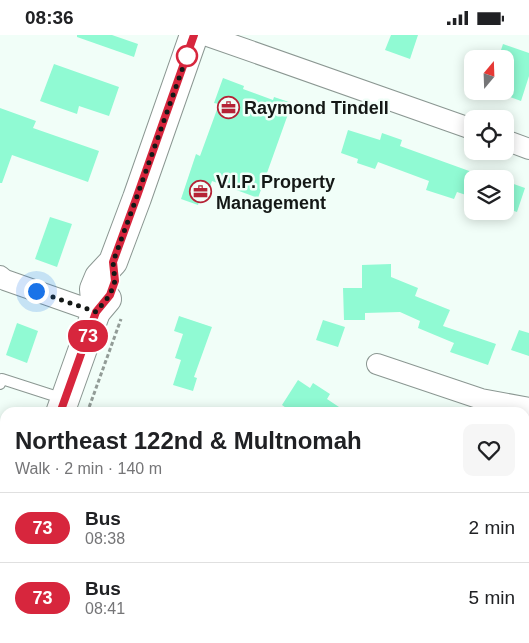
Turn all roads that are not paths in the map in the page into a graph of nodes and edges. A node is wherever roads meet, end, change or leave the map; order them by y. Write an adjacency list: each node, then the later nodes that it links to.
1 (194, 35): 7 (main road)
2 (205, 35): 3 (street)
3 (464, 126)
4 (514, 143): 5 (street)
5 (529, 149)
6 (0, 276): 7 (street)
7 (109, 315): 11 (main road)
8 (377, 364): 12 (street)
9 (1, 380): 10 (lane)
10 (68, 407)
11 (71, 407)
12 (524, 407)

